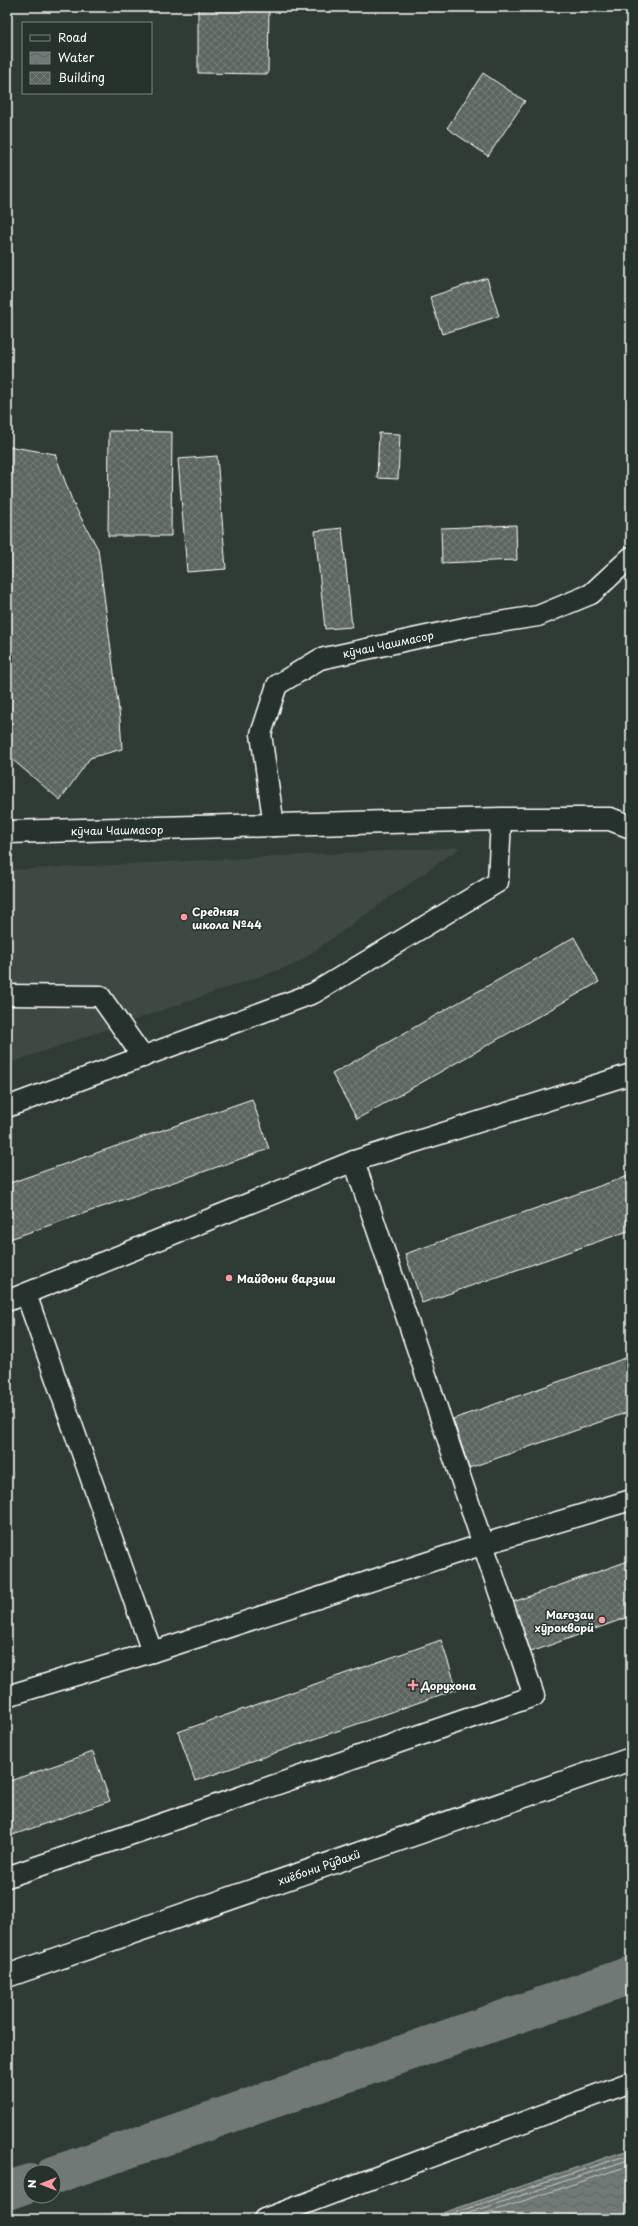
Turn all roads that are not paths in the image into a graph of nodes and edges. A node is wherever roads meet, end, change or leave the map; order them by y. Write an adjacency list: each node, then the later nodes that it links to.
1 (631, 557): 3 (lane, кӯчаи Чашмасор)
2 (501, 819): 3 (main road, кӯчаи Чашмасор); 4 (main road, кӯчаи Чашмасор); 7 (lane)
3 (274, 826): 5 (main road, кӯчаи Чашмасор)
4 (631, 827)
5 (7, 832)
6 (7, 995): 7 (lane)
7 (142, 1057): 9 (lane)
8 (631, 1074): 10 (lane)
9 (7, 1107)
10 (354, 1161): 11 (lane); 14 (lane)
11 (26, 1294): 12 (lane); 15 (lane)
12 (7, 1301)
13 (631, 1500): 14 (lane)
14 (484, 1544): 15 (lane); 18 (lane)
15 (152, 1652): 16 (lane)
16 (7, 1696)
17 (631, 1759): 19 (main road, хиёбони Рӯдакӣ)
18 (7, 1877)
19 (7, 1976)
20 (631, 2082): 21 (lane)
21 (264, 2219)

